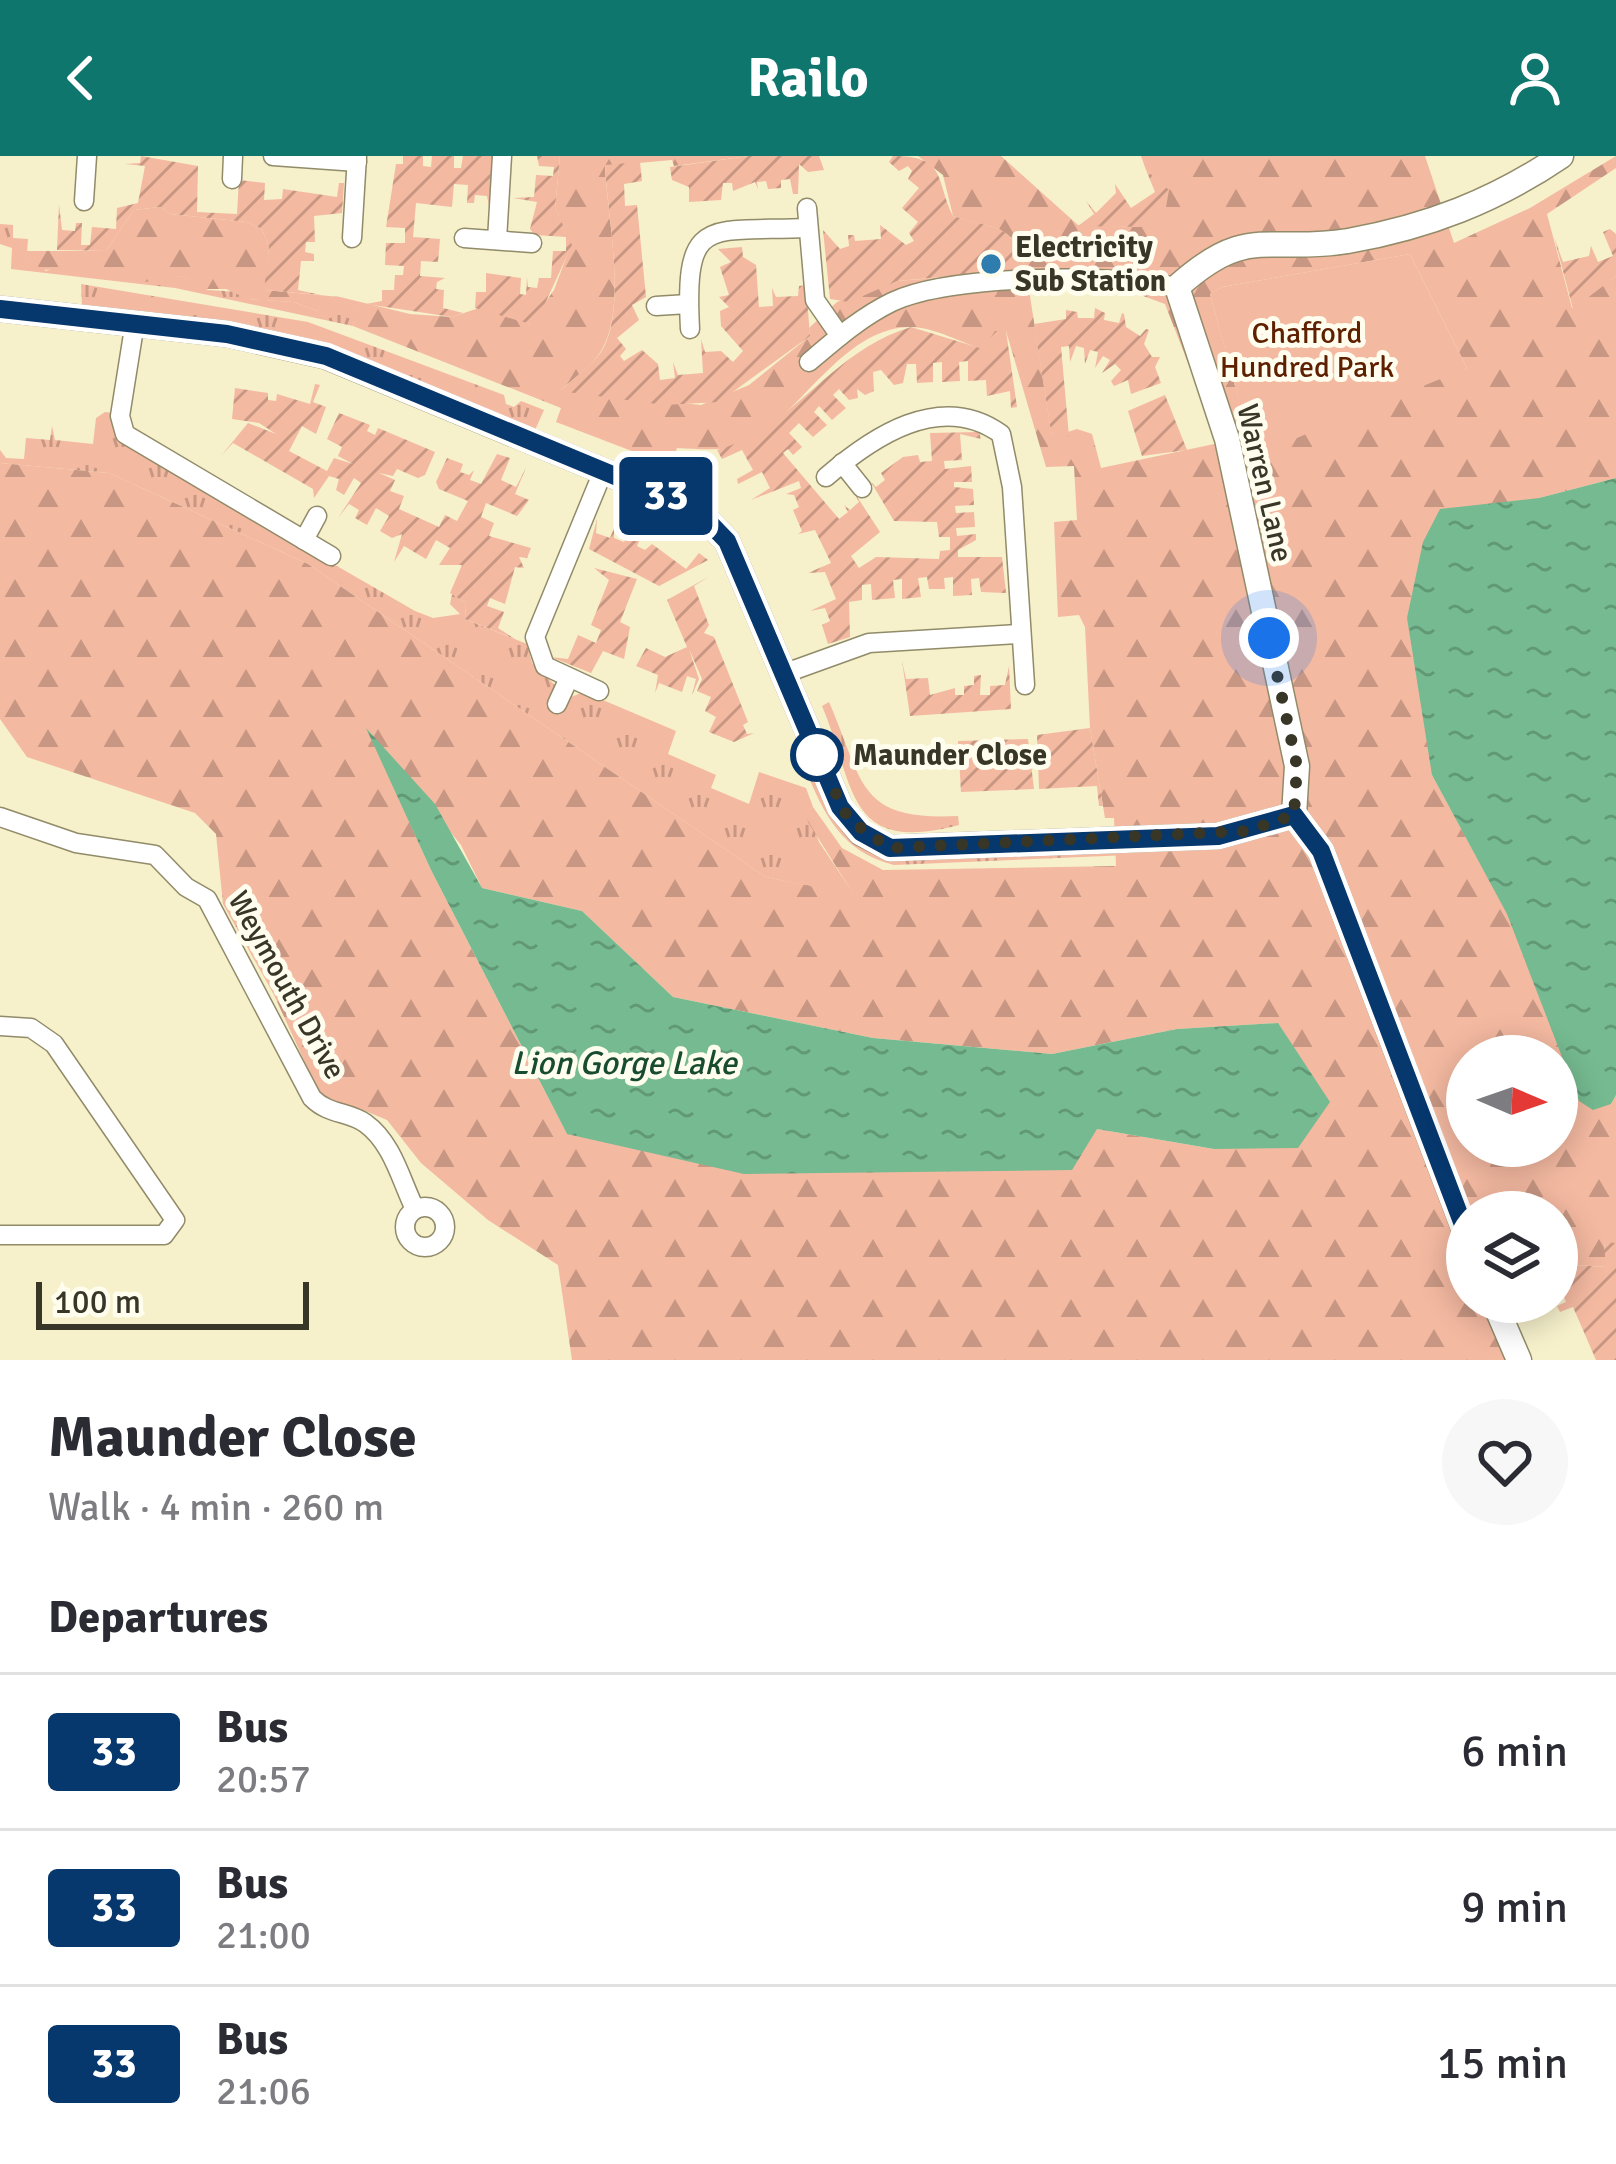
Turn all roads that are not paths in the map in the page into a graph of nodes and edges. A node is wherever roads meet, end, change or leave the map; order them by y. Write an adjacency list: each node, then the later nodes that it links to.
1 (87, 156): 8 (street)
2 (233, 156): 7 (street)
3 (273, 156): 6 (street)
4 (502, 156): 11 (street)
5 (1561, 156): 13 (street)
6 (357, 159): 9 (street)
7 (232, 179)
8 (84, 201)
9 (352, 238)
10 (464, 238): 11 (street)
11 (496, 240): 12 (street)
12 (532, 243)
13 (1177, 287): 19 (street); 34 (street, Warren Lane)
14 (688, 304): 15 (street); 18 (street); 19 (street)
15 (656, 306)
16 (0, 308): 17 (street)
17 (135, 322): 22 (street); 26 (street)
18 (690, 329)
19 (840, 336): 20 (street)
20 (809, 362)
21 (842, 463): 23 (street); 24 (street); 28 (street)
22 (604, 469): 29 (street); 30 (street)
23 (826, 477)
24 (862, 488)
25 (317, 516): 26 (street)
26 (304, 540): 27 (street)
27 (332, 556)
28 (1019, 634): 29 (street); 31 (street)
29 (783, 674): 34 (street)
30 (568, 678): 32 (street); 33 (street)
31 (1024, 686)
32 (599, 691)
33 (557, 704)
34 (1294, 815): 37 (street)
35 (0, 817): 38 (street, Weymouth Drive)
36 (0, 1025): 39 (street)
37 (1450, 1191)
38 (416, 1209)
39 (0, 1235)
40 (1503, 1323): 41 (street)
41 (1519, 1360)

